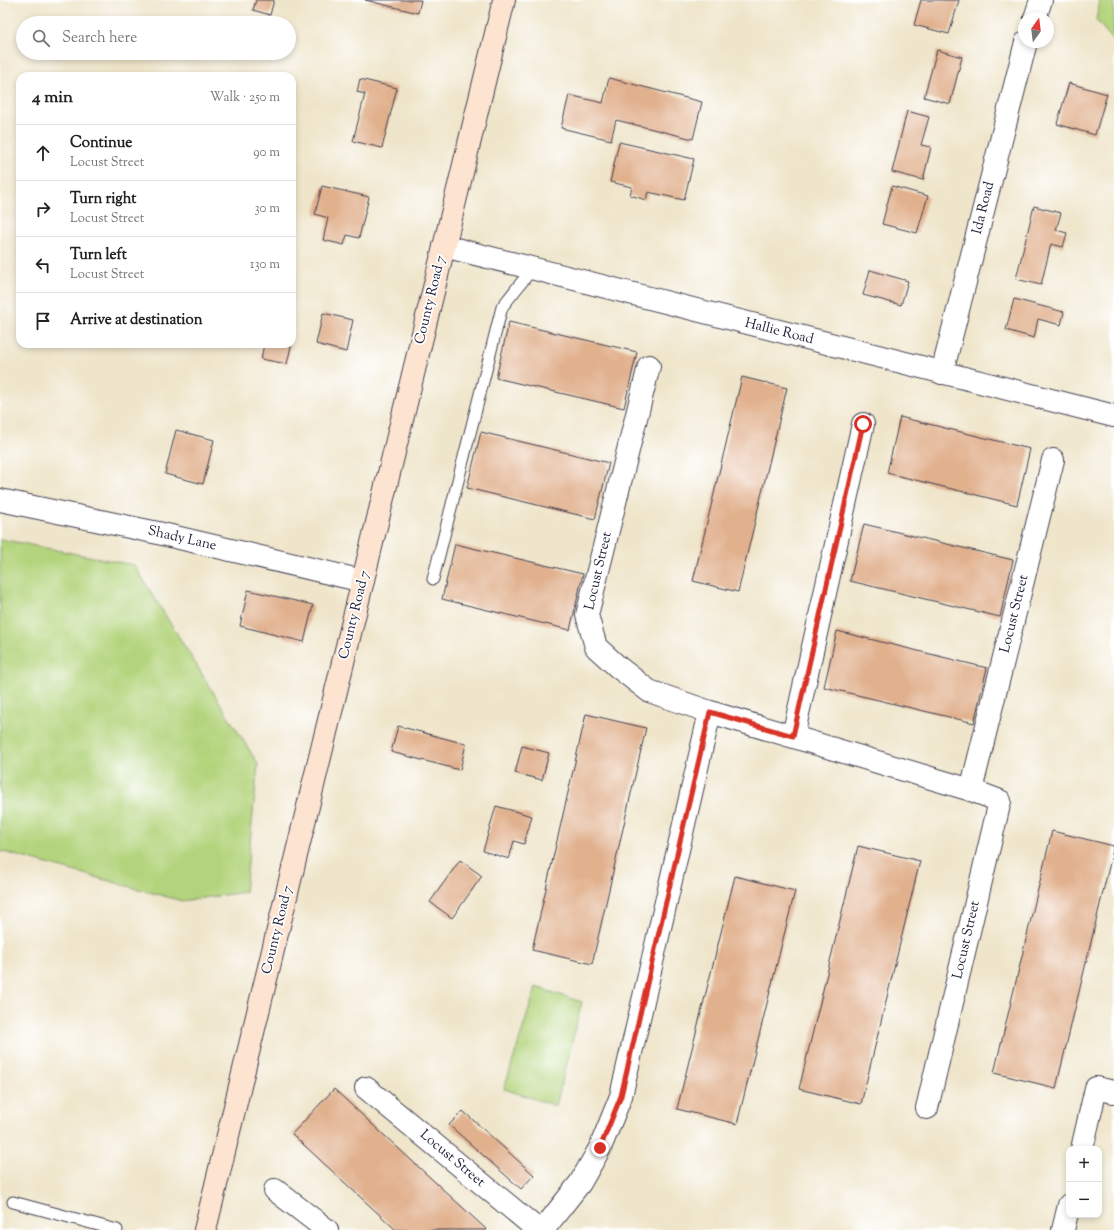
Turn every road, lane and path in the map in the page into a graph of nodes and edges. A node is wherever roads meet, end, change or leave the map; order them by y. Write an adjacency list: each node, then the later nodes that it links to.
1 (504, 0): 5 (street, County Road 7)
2 (1042, 0): 3 (street)
3 (1037, 12)
4 (1024, 48): 8 (street, Ida Road)
5 (444, 246): 6 (street, Hallie Road); 14 (street, County Road 7)
6 (532, 269): 8 (street, Hallie Road); 13 (lane)
7 (649, 366): 15 (street, Locust Street)
8 (942, 373): 9 (street, Hallie Road)
9 (1114, 416)
10 (863, 424): 16 (street)
11 (1053, 460): 17 (street, Locust Street)
12 (0, 500): 14 (street, Shady Lane)
13 (433, 580)
14 (363, 581): 26 (street, County Road 7)
15 (710, 712): 16 (street, Locust Street); 29 (street)
16 (793, 736): 17 (street, Locust Street)
17 (971, 790): 20 (street, Locust Street)
18 (366, 1088): 28 (street, Locust Street)
19 (1105, 1090): 21 (street)
20 (927, 1108)
21 (1083, 1146)
22 (275, 1190): 27 (street)
23 (13, 1202): 25 (lane)
24 (1066, 1218): 30 (street)
25 (117, 1230)
26 (205, 1230)
27 (327, 1230)
28 (538, 1230)
29 (544, 1230)
30 (1063, 1230)

